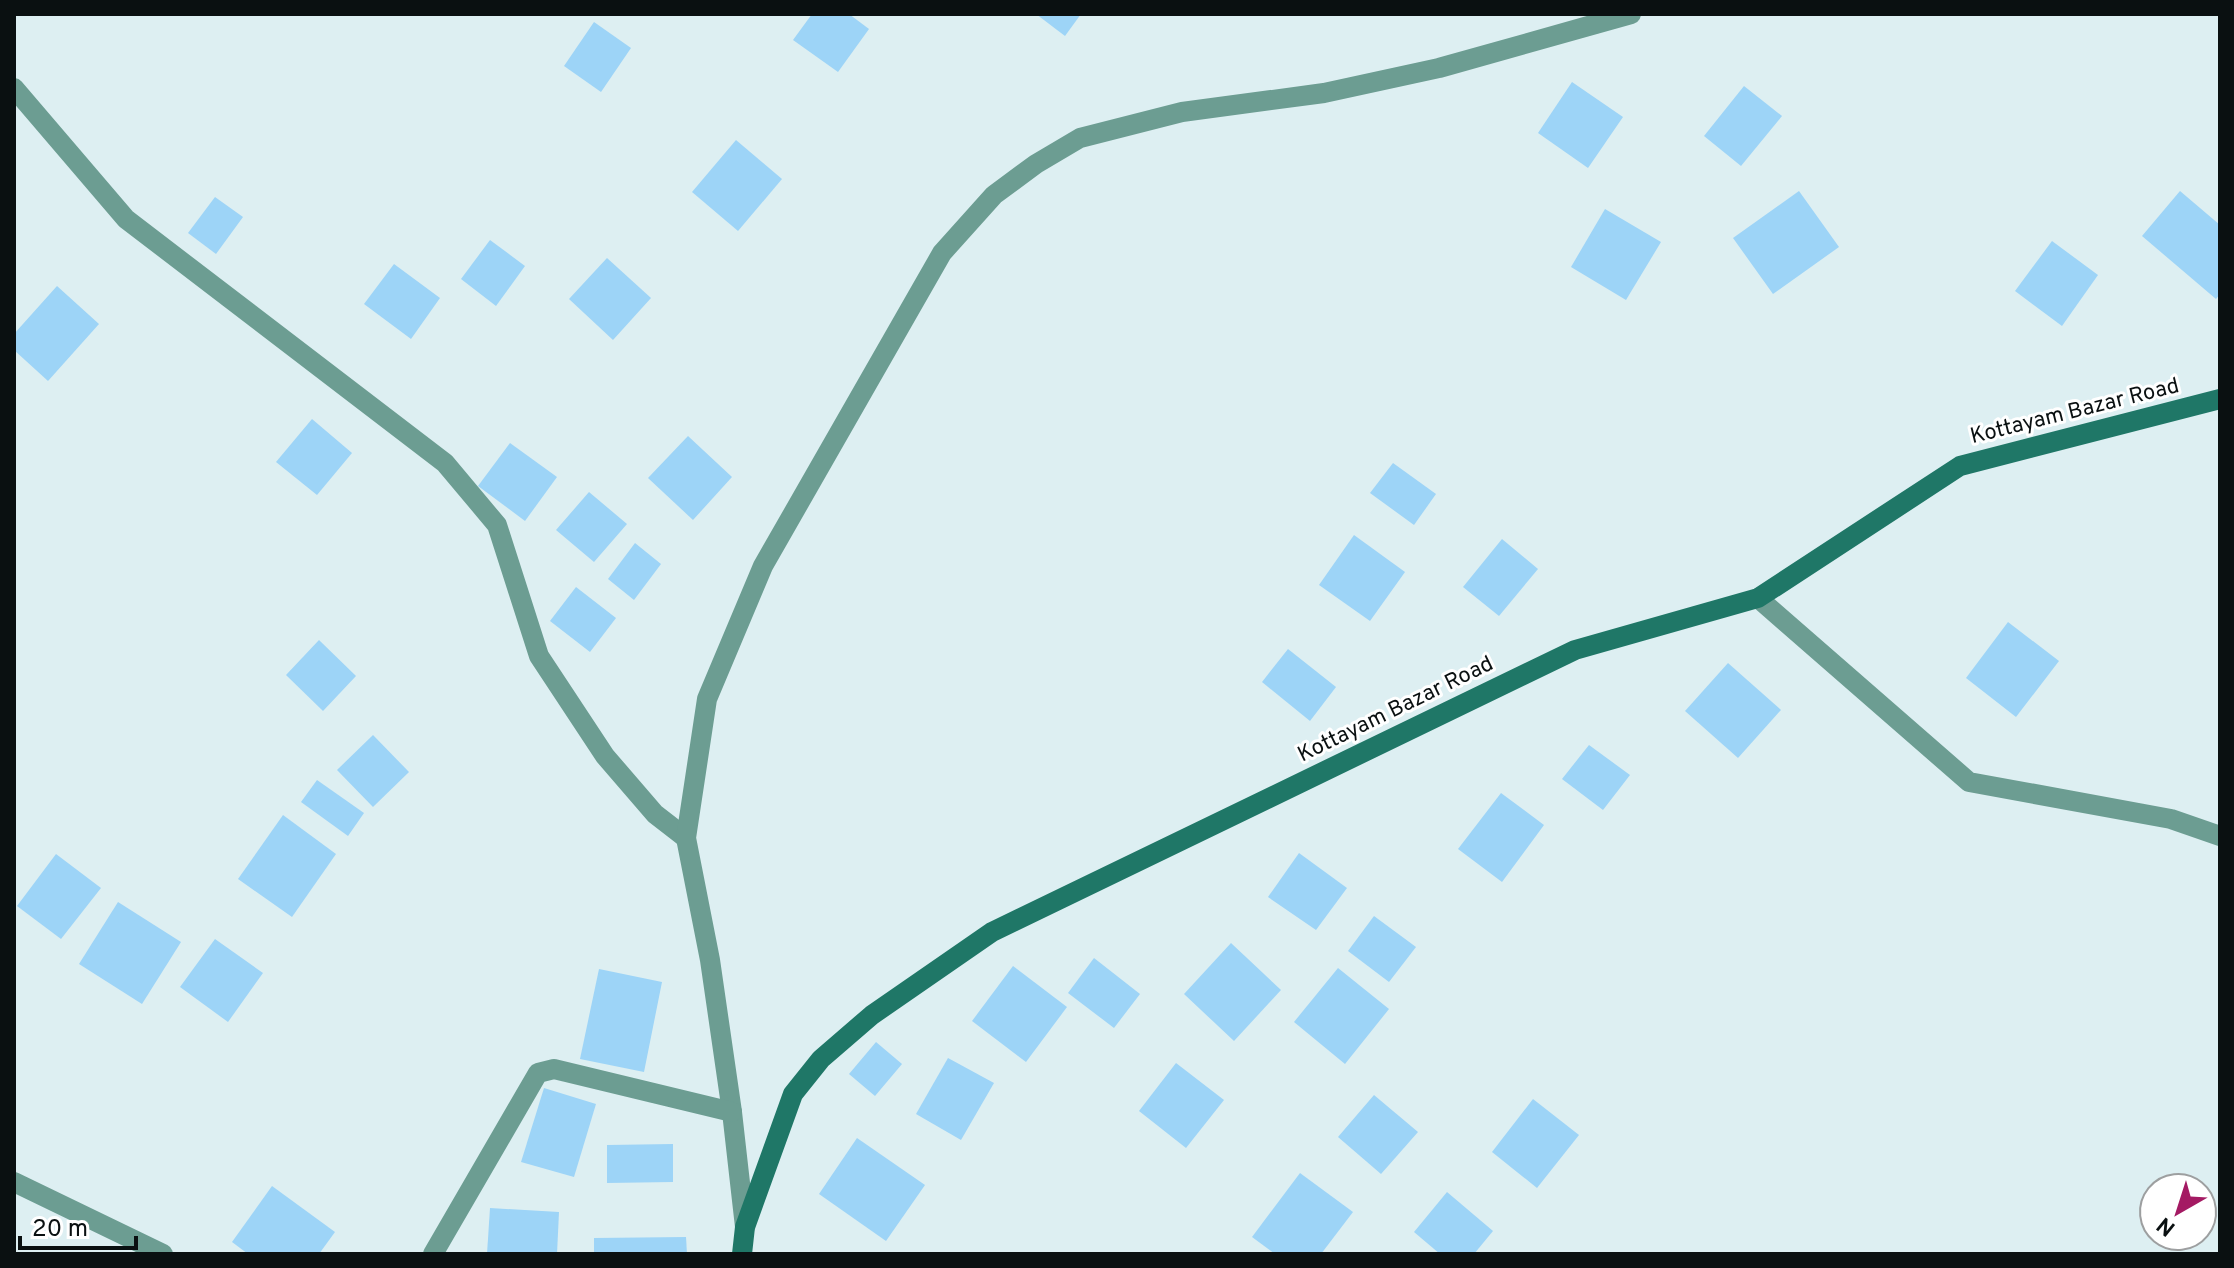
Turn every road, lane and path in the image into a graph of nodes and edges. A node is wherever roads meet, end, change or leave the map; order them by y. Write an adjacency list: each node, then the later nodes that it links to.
1 (1631, 14): 6 (street)
2 (14, 88): 6 (street)
3 (2220, 399): 4 (main road, Kottayam Bazar Road)
4 (1758, 598): 5 (street); 9 (main road, Kottayam Bazar Road)
5 (2220, 836)
6 (686, 838): 7 (street)
7 (732, 1112): 9 (street); 11 (street)
8 (14, 1182): 10 (street)
9 (745, 1227): 12 (main road, Kottayam Bazar Road)
10 (163, 1254)
11 (433, 1254)
12 (742, 1254)

